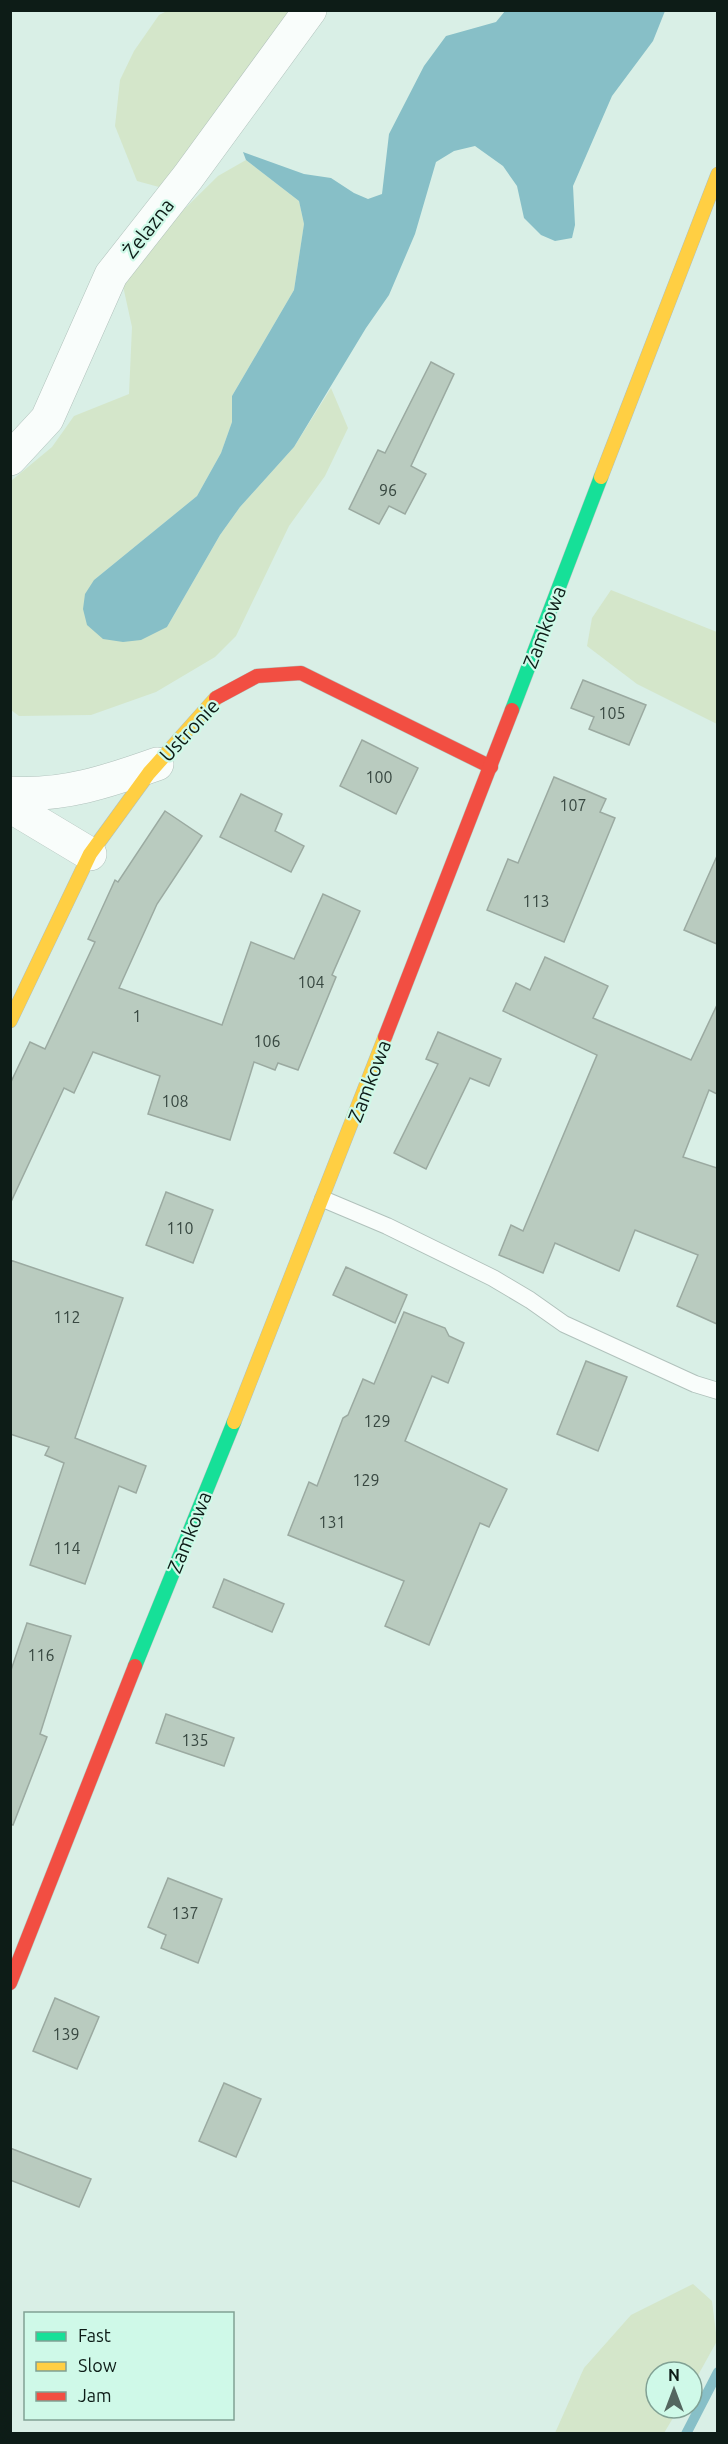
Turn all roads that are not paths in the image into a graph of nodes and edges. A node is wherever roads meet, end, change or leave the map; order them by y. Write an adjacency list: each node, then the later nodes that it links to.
1 (310, 10): 3 (street, Żelazna)
2 (717, 174): 5 (street, Zamkowa)
3 (10, 459)
4 (157, 764): 5 (street, Ustronie); 6 (street); 8 (street, Ustronie)
5 (491, 767): 10 (street, Zamkowa)
6 (10, 793)
7 (10, 806): 8 (street)
8 (90, 854): 9 (street, Ustronie)
9 (10, 1021)
10 (323, 1198): 11 (lane); 12 (street, Zamkowa)
11 (717, 1391)
12 (10, 1983)

